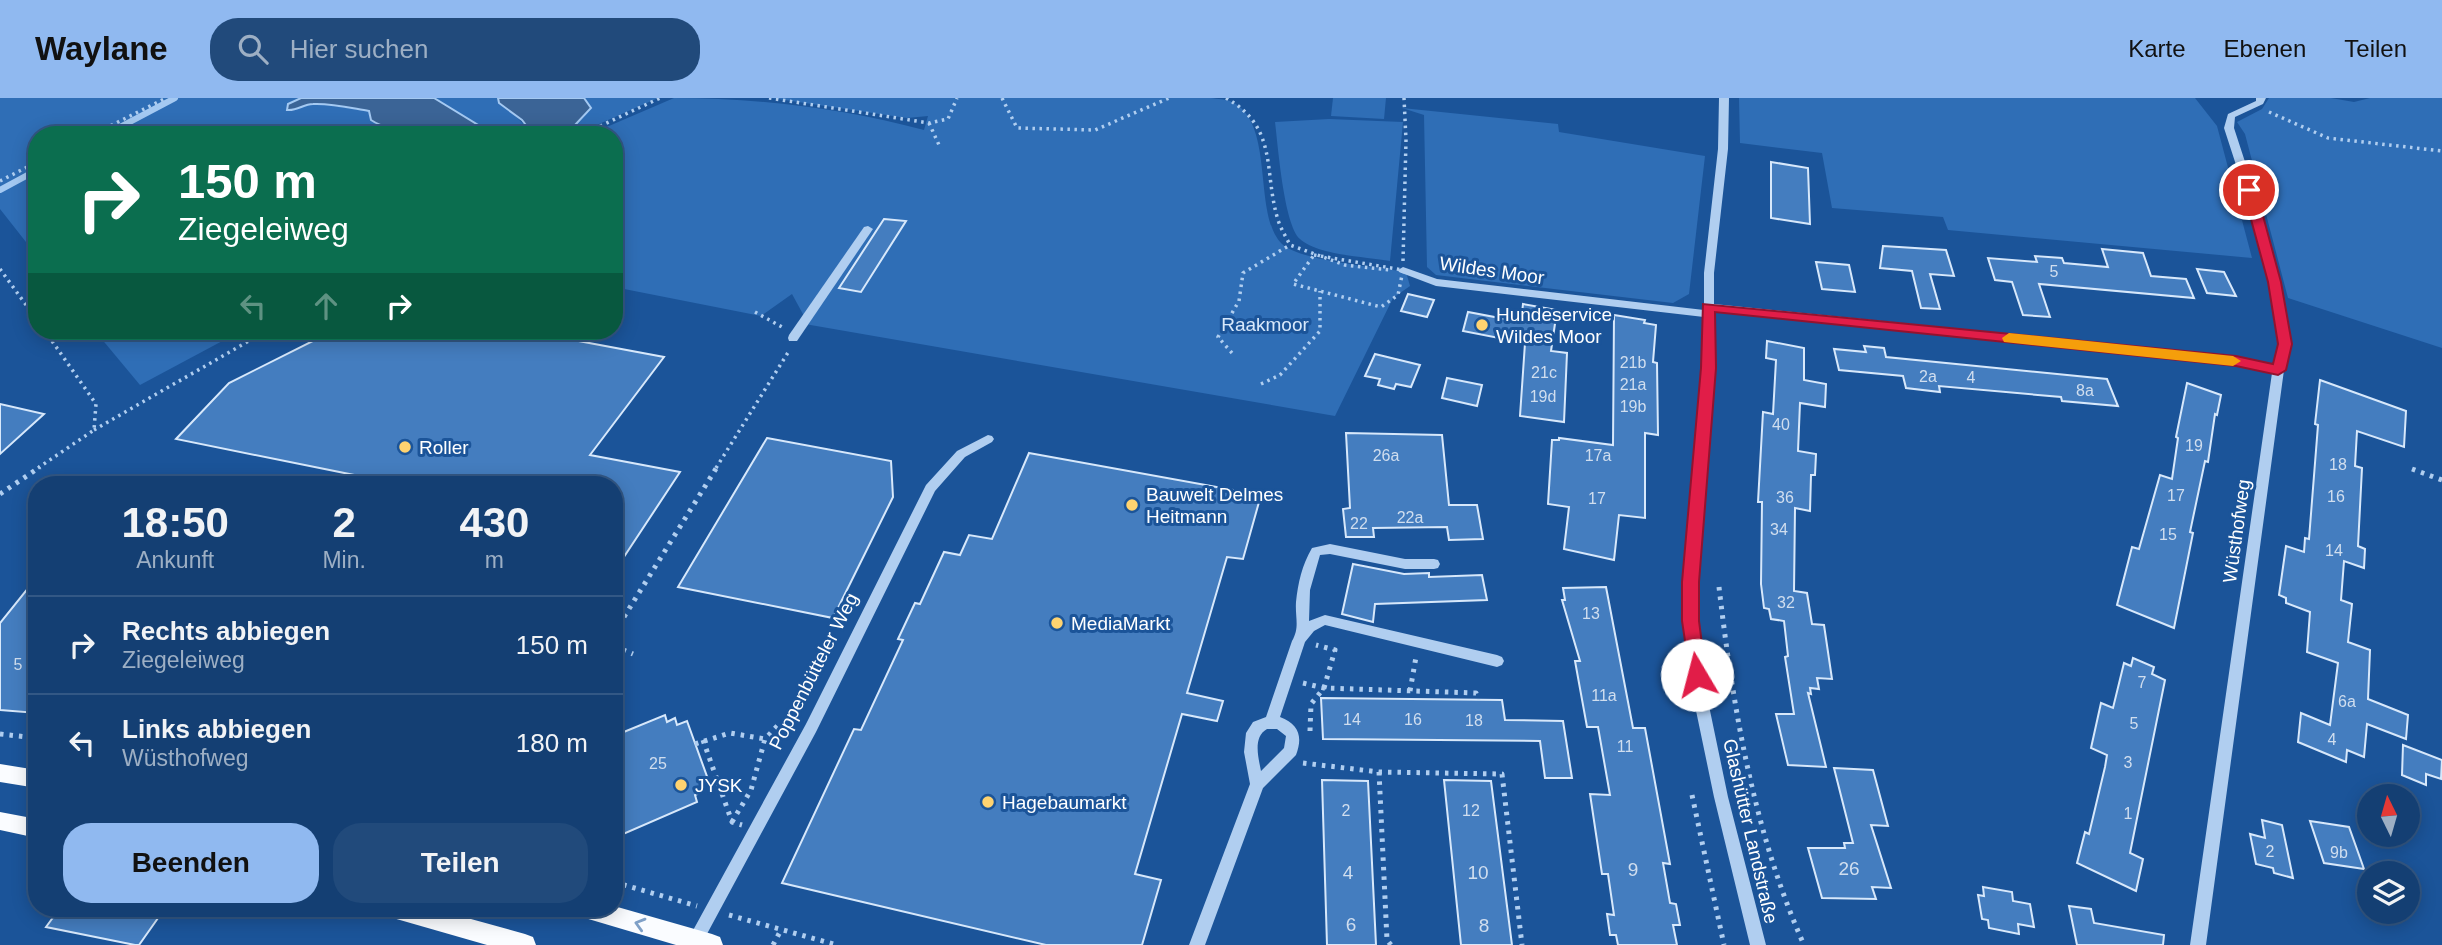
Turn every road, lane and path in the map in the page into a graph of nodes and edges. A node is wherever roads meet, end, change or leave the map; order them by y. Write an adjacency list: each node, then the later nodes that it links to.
1 (166, 98): 14 (path)
2 (660, 98): 15 (path)
3 (769, 98): 12 (path)
4 (819, 98): 12 (path)
5 (957, 98): 13 (path)
6 (1002, 98): 7 (path)
7 (1169, 98)
8 (1226, 98): 22 (path)
9 (1404, 98): 25 (path)
10 (1724, 98): 28 (street, Glashütter Landstraße)
11 (2258, 101): 16 (street); 18 (path)
12 (815, 104): 13 (path)
13 (929, 123): 17 (path)
14 (110, 126)
15 (599, 126)
16 (2229, 128): 34 (street, Wüsthofweg)
17 (939, 145)
18 (2442, 152)
19 (28, 167): 20 (path)
20 (0, 181)
21 (868, 229): 30 (street)
22 (1290, 245): 23 (path); 33 (path)
23 (1314, 255): 25 (path); 26 (path)
24 (0, 269): 27 (path)
25 (1403, 270): 26 (path); 28 (street, Wildes Moor)
26 (1320, 291): 35 (path)
27 (28, 308)
28 (1708, 311): 34 (street, Wildes Moor); 84 (street, Glashütter Landstraße)
29 (755, 312): 30 (path)
30 (793, 338): 43 (path)
31 (51, 340): 36 (path)
32 (250, 340): 36 (path)
33 (1232, 353)
34 (2278, 370): 86 (street, Wüsthofweg)
35 (1261, 384)
36 (94, 430): 40 (path)
37 (989, 439): 70 (street, Poppenbütteler Weg)
38 (2412, 470): 39 (path)
39 (2442, 480)
40 (0, 494)
41 (1434, 564): 44 (street)
42 (1718, 587): 85 (path)
43 (623, 619)
44 (1301, 636): 45 (street); 49 (street); 50 (path)
45 (1419, 641): 48 (street); 51 (path)
46 (623, 649): 47 (path)
47 (633, 653)
48 (1497, 661)
49 (1286, 678): 50 (path); 54 (street)
50 (1324, 688): 51 (path); 57 (path)
51 (1410, 691): 52 (path)
52 (1478, 700)
53 (781, 722): 58 (path)
54 (1271, 722): 57 (street); 65 (street)
55 (0, 734): 56 (path)
56 (28, 737)
57 (1293, 738): 61 (street)
58 (765, 739): 59 (path); 68 (path)
59 (703, 740): 60 (path); 68 (path)
60 (695, 744)
61 (1285, 760): 62 (path); 65 (street)
62 (1379, 772): 81 (path); 82 (path)
63 (0, 773): 64 (main road)
64 (28, 778)
65 (1257, 784): 80 (street)
66 (1692, 795): 83 (path)
67 (0, 821): 69 (main road)
68 (733, 822): 70 (path)
69 (28, 827)
70 (757, 830): 72 (street, Poppenbütteler Weg)
71 (623, 885): 72 (path)
72 (713, 911): 75 (path); 76 (street, Poppenbütteler Weg)
73 (425, 917): 77 (main road)
74 (614, 917): 76 (main road, Poppenbütteler Weg, one-way to 74)
75 (781, 930): 78 (path); 79 (path)
76 (700, 943)
77 (526, 945)
78 (773, 945)
79 (837, 945)
80 (1197, 945)
81 (1391, 945)
82 (1522, 945)
83 (1724, 945)
84 (1758, 945)
85 (1804, 945)
86 (2198, 945)

